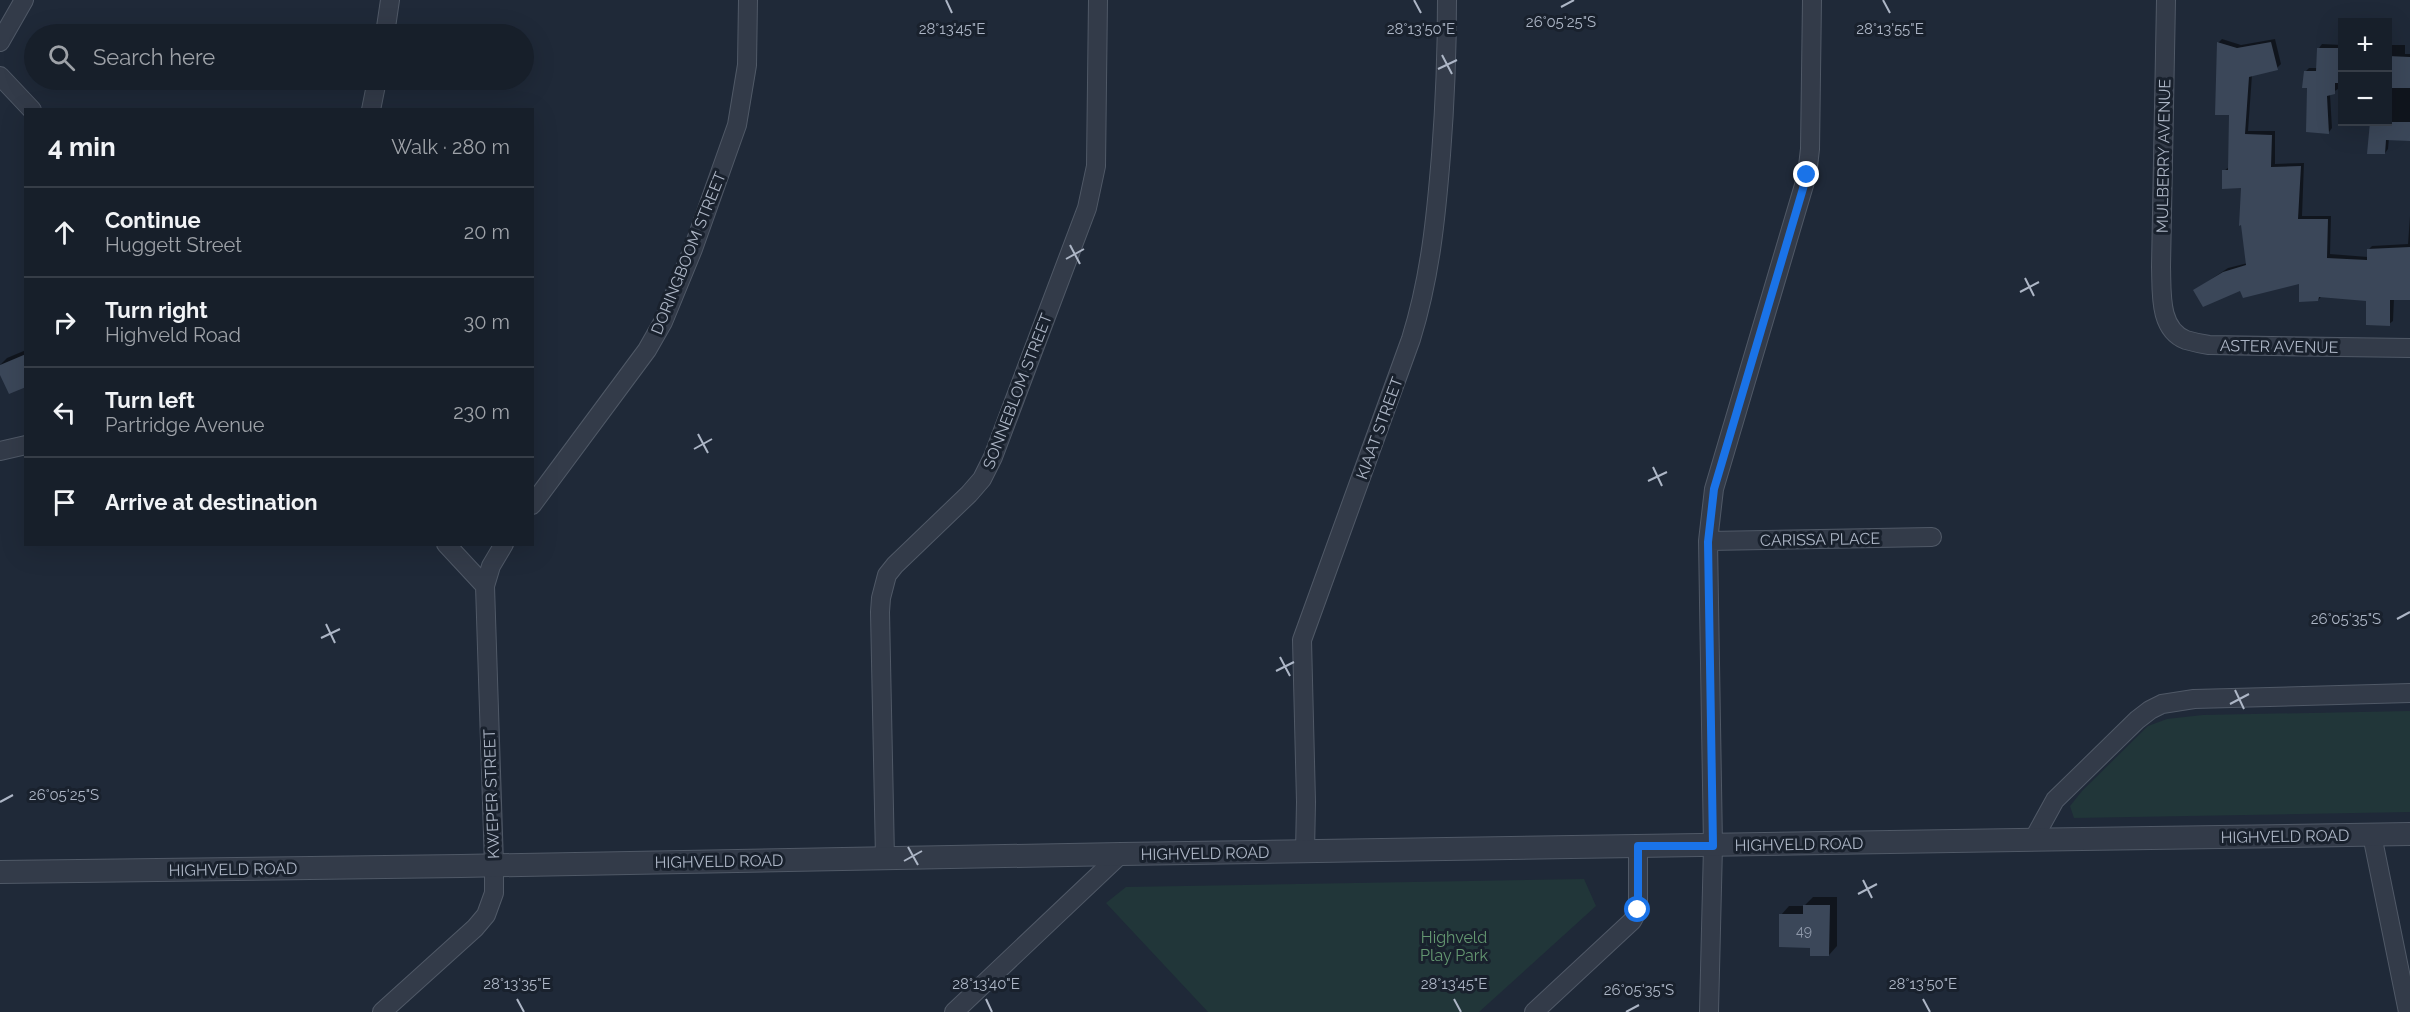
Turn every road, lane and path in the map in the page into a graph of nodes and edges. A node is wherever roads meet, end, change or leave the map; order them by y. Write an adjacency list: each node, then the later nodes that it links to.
1 (24, 0): 9 (street)
2 (390, 0): 8 (street)
3 (748, 0): 18 (street, DORINGBOOM STREET)
4 (1098, 0): 32 (street, SONNEBLOM STREET)
5 (1447, 0): 30 (street, KIAAT STREET)
6 (1812, 0): 20 (street)
7 (2166, 0): 14 (street, MULBERRY AVENUE)
8 (386, 24)
9 (0, 42)
10 (0, 76): 12 (street)
11 (375, 90): 13 (street)
12 (30, 108)
13 (372, 108)
14 (2163, 311): 15 (street, ASTER AVENUE)
15 (2410, 348)
16 (24, 445): 17 (street)
17 (0, 451)
18 (534, 503)
19 (1932, 537): 20 (street, CARISSA PLACE)
20 (1708, 542): 29 (street)
21 (448, 546): 23 (street)
22 (503, 546): 23 (street)
23 (484, 586): 33 (street, KWEPER STREET)
24 (2410, 693): 27 (street)
25 (2410, 834): 26 (street, HIGHVELD ROAD)
26 (2372, 835): 27 (street, HIGHVELD ROAD); 39 (street)
27 (2033, 840): 29 (street, HIGHVELD ROAD)
28 (1638, 846): 29 (street, HIGHVELD ROAD); 30 (street, HIGHVELD ROAD); 37 (street)
29 (1713, 846): 38 (street)
30 (1305, 852): 31 (street, HIGHVELD ROAD)
31 (1121, 854): 32 (street, HIGHVELD ROAD); 36 (street)
32 (885, 858): 33 (street, HIGHVELD ROAD)
33 (494, 865): 34 (street, HIGHVELD ROAD); 35 (street, KWEPER STREET)
34 (0, 872)
35 (382, 1012)
36 (954, 1012)
37 (1534, 1012)
38 (1709, 1012)
39 (2408, 1012)

